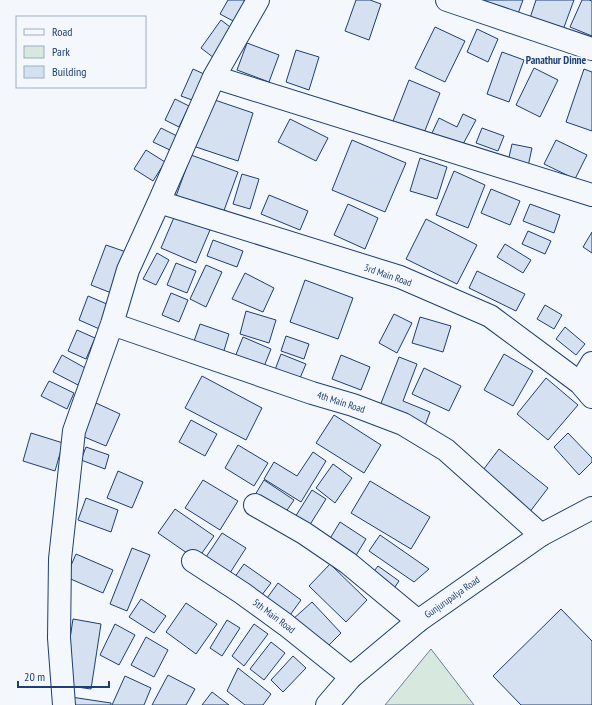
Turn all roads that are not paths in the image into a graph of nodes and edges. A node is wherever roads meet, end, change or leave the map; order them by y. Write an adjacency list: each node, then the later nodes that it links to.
1 (258, 0): 4 (street)
2 (447, 0): 3 (street)
3 (592, 50)
4 (214, 77): 5 (street); 6 (street)
5 (592, 195)
6 (159, 202): 7 (street); 9 (street, 3rd Main Road)
7 (112, 324): 12 (street, 4th Main Road); 16 (street)
8 (592, 363): 9 (street)
9 (586, 390)
10 (255, 505): 14 (street)
11 (592, 508): 12 (street, Gunjurupalya Road)
12 (541, 535): 14 (street, Gunjurupalya Road)
13 (193, 561): 15 (street, 5th Main Road)
14 (418, 621): 15 (street, Gunjurupalya Road)
15 (351, 677): 17 (street, Gunjurupalya Road)
16 (64, 705)
17 (327, 705)

